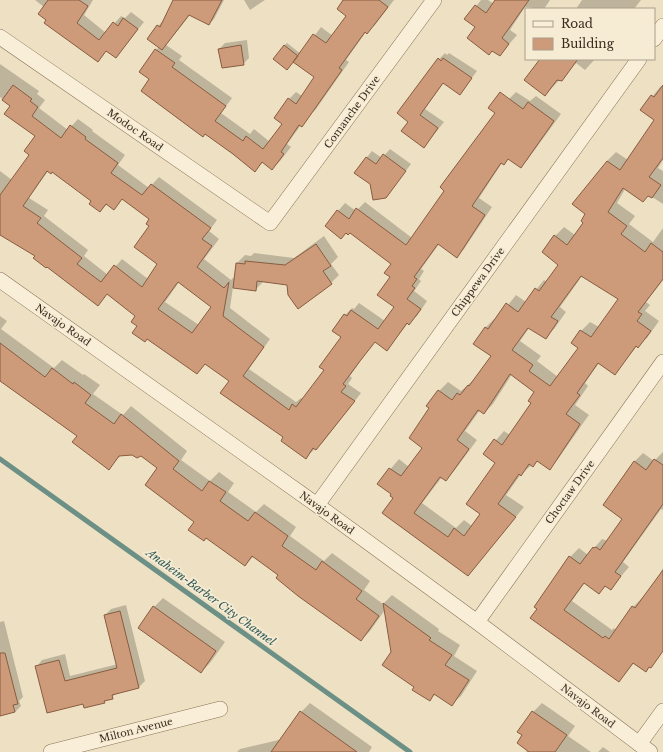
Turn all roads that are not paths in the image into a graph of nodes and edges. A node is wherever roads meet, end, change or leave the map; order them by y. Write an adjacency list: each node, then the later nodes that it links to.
1 (434, 0): 6 (street, Comanche Drive)
2 (663, 26): 4 (street)
3 (0, 37): 6 (street, Modoc Road)
4 (655, 38)
5 (638, 60): 9 (street, Chippewa Drive)
6 (270, 224)
7 (0, 280): 9 (street, Navajo Road)
8 (663, 362): 10 (street, Choctaw Drive)
9 (317, 505): 10 (street, Navajo Road)
10 (477, 622): 13 (street, Navajo Road)
11 (220, 709): 14 (street, Milton Avenue)
12 (663, 711): 13 (street)
13 (644, 748)
14 (51, 752)

